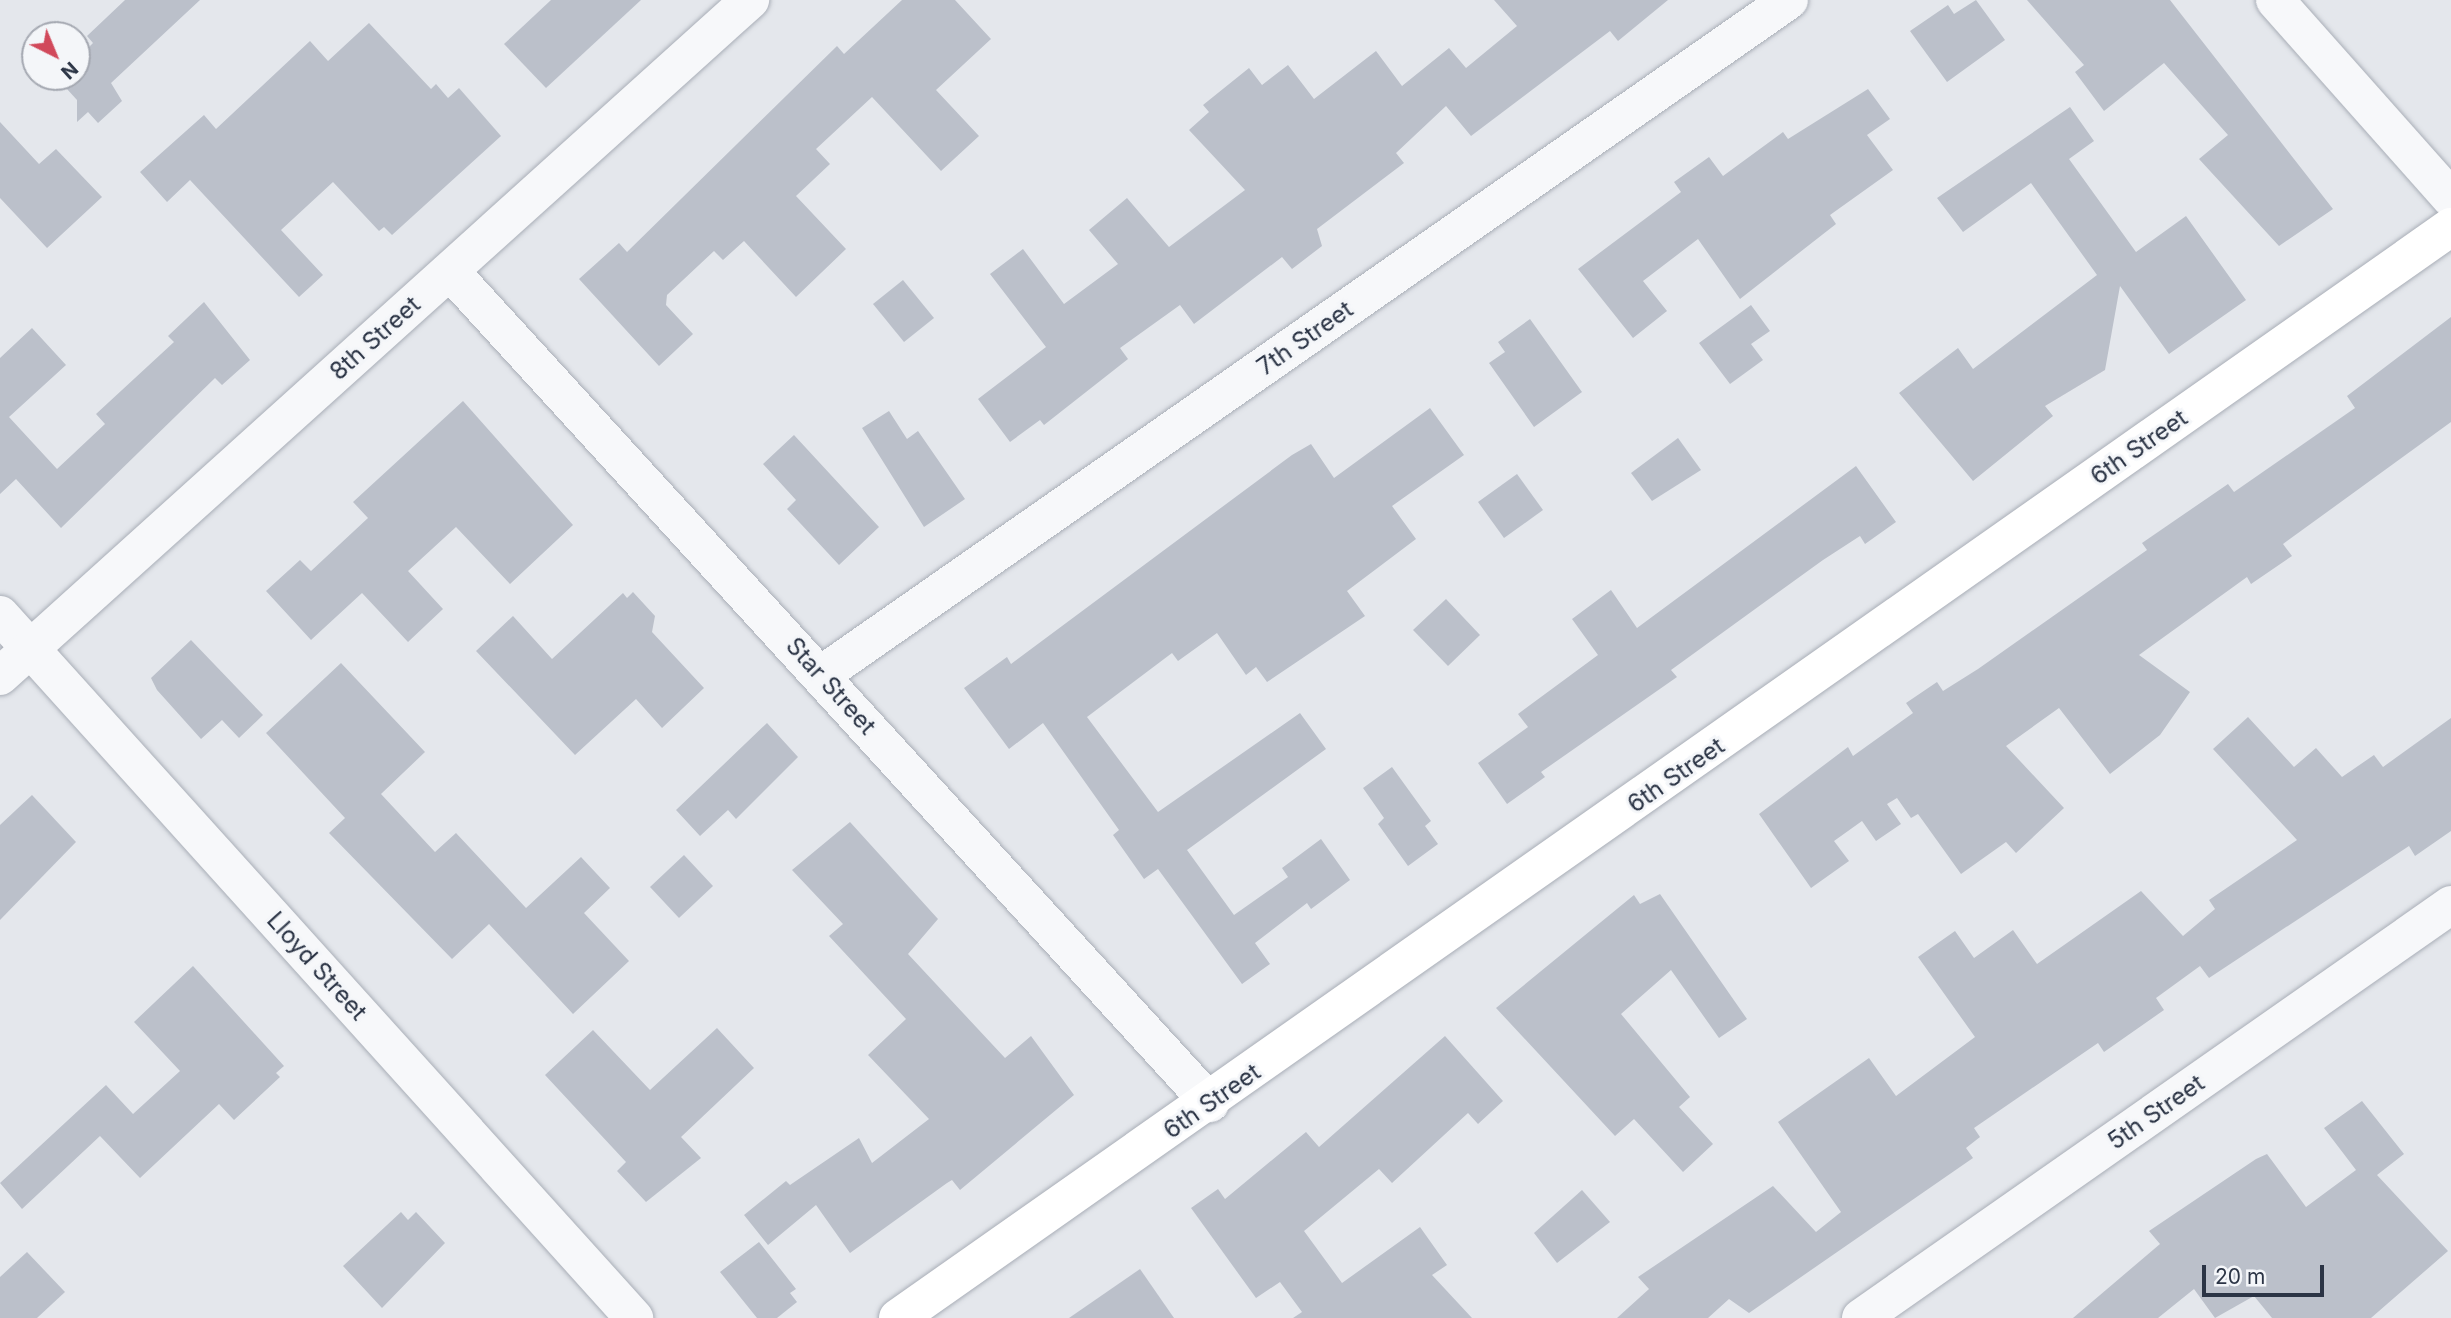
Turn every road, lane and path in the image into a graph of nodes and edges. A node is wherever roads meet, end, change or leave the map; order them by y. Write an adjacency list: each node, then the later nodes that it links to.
1 (750, 0): 6 (street, 8th Street)
2 (1789, 0): 9 (street, 7th Street)
3 (2274, 0): 4 (street)
4 (2451, 198)
5 (2451, 227): 12 (main road, 6th Street)
6 (450, 271): 8 (street, 8th Street); 9 (street, Star Street)
7 (0, 615): 8 (street, Lloyd Street)
8 (31, 649): 10 (street, 8th Street); 13 (street, Lloyd Street)
9 (821, 675): 12 (street, Star Street)
10 (0, 676)
11 (2451, 905): 15 (street, 5th Street)
12 (1210, 1104): 14 (main road, 6th Street)
13 (634, 1318)
14 (898, 1318)
15 (1861, 1318)

